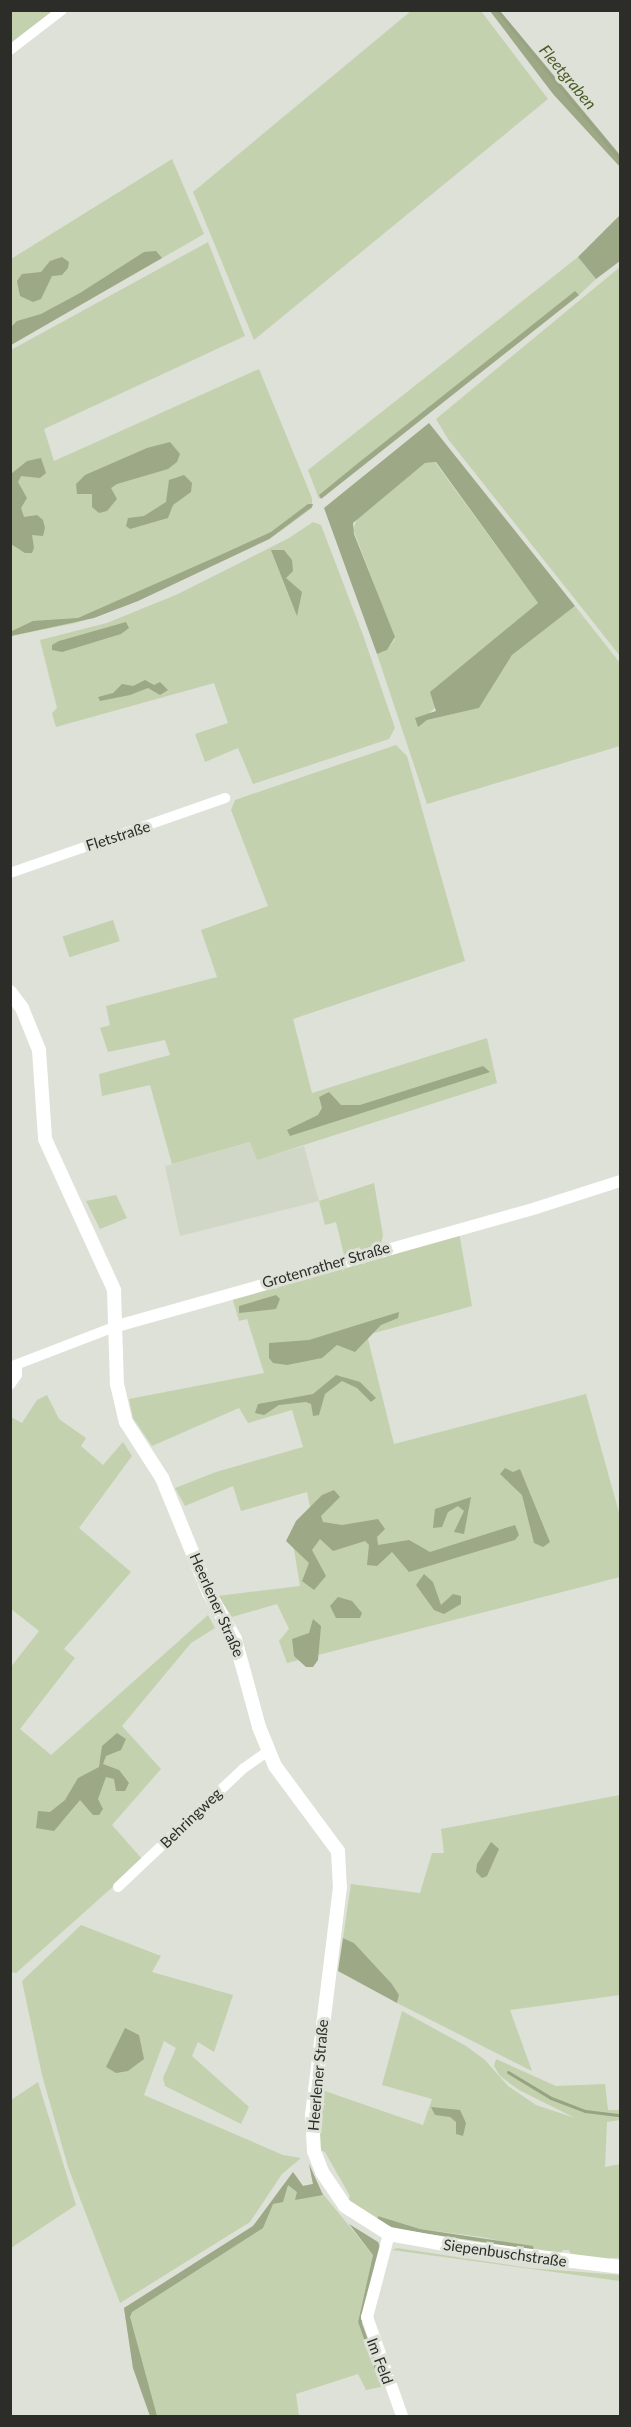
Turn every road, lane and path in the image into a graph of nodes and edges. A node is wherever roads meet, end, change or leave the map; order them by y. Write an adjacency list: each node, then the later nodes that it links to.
1 (62, 10): 2 (street)
2 (10, 50)
3 (225, 798): 4 (street, Fletstraße)
4 (10, 873)
5 (10, 992): 7 (main road, Heerlener Straße)
6 (621, 1181): 7 (street, Grotenrather Straße)
7 (117, 1326): 8 (street); 10 (main road, Heerlener Straße)
8 (14, 1366): 9 (street)
9 (10, 1385)
10 (268, 1751): 11 (street, Behringweg); 12 (main road, Heerlener Straße)
11 (118, 1887)
12 (389, 2234): 13 (main road, Siepenbuschstraße); 14 (street, Im Feld)
13 (621, 2267)
14 (402, 2416)

